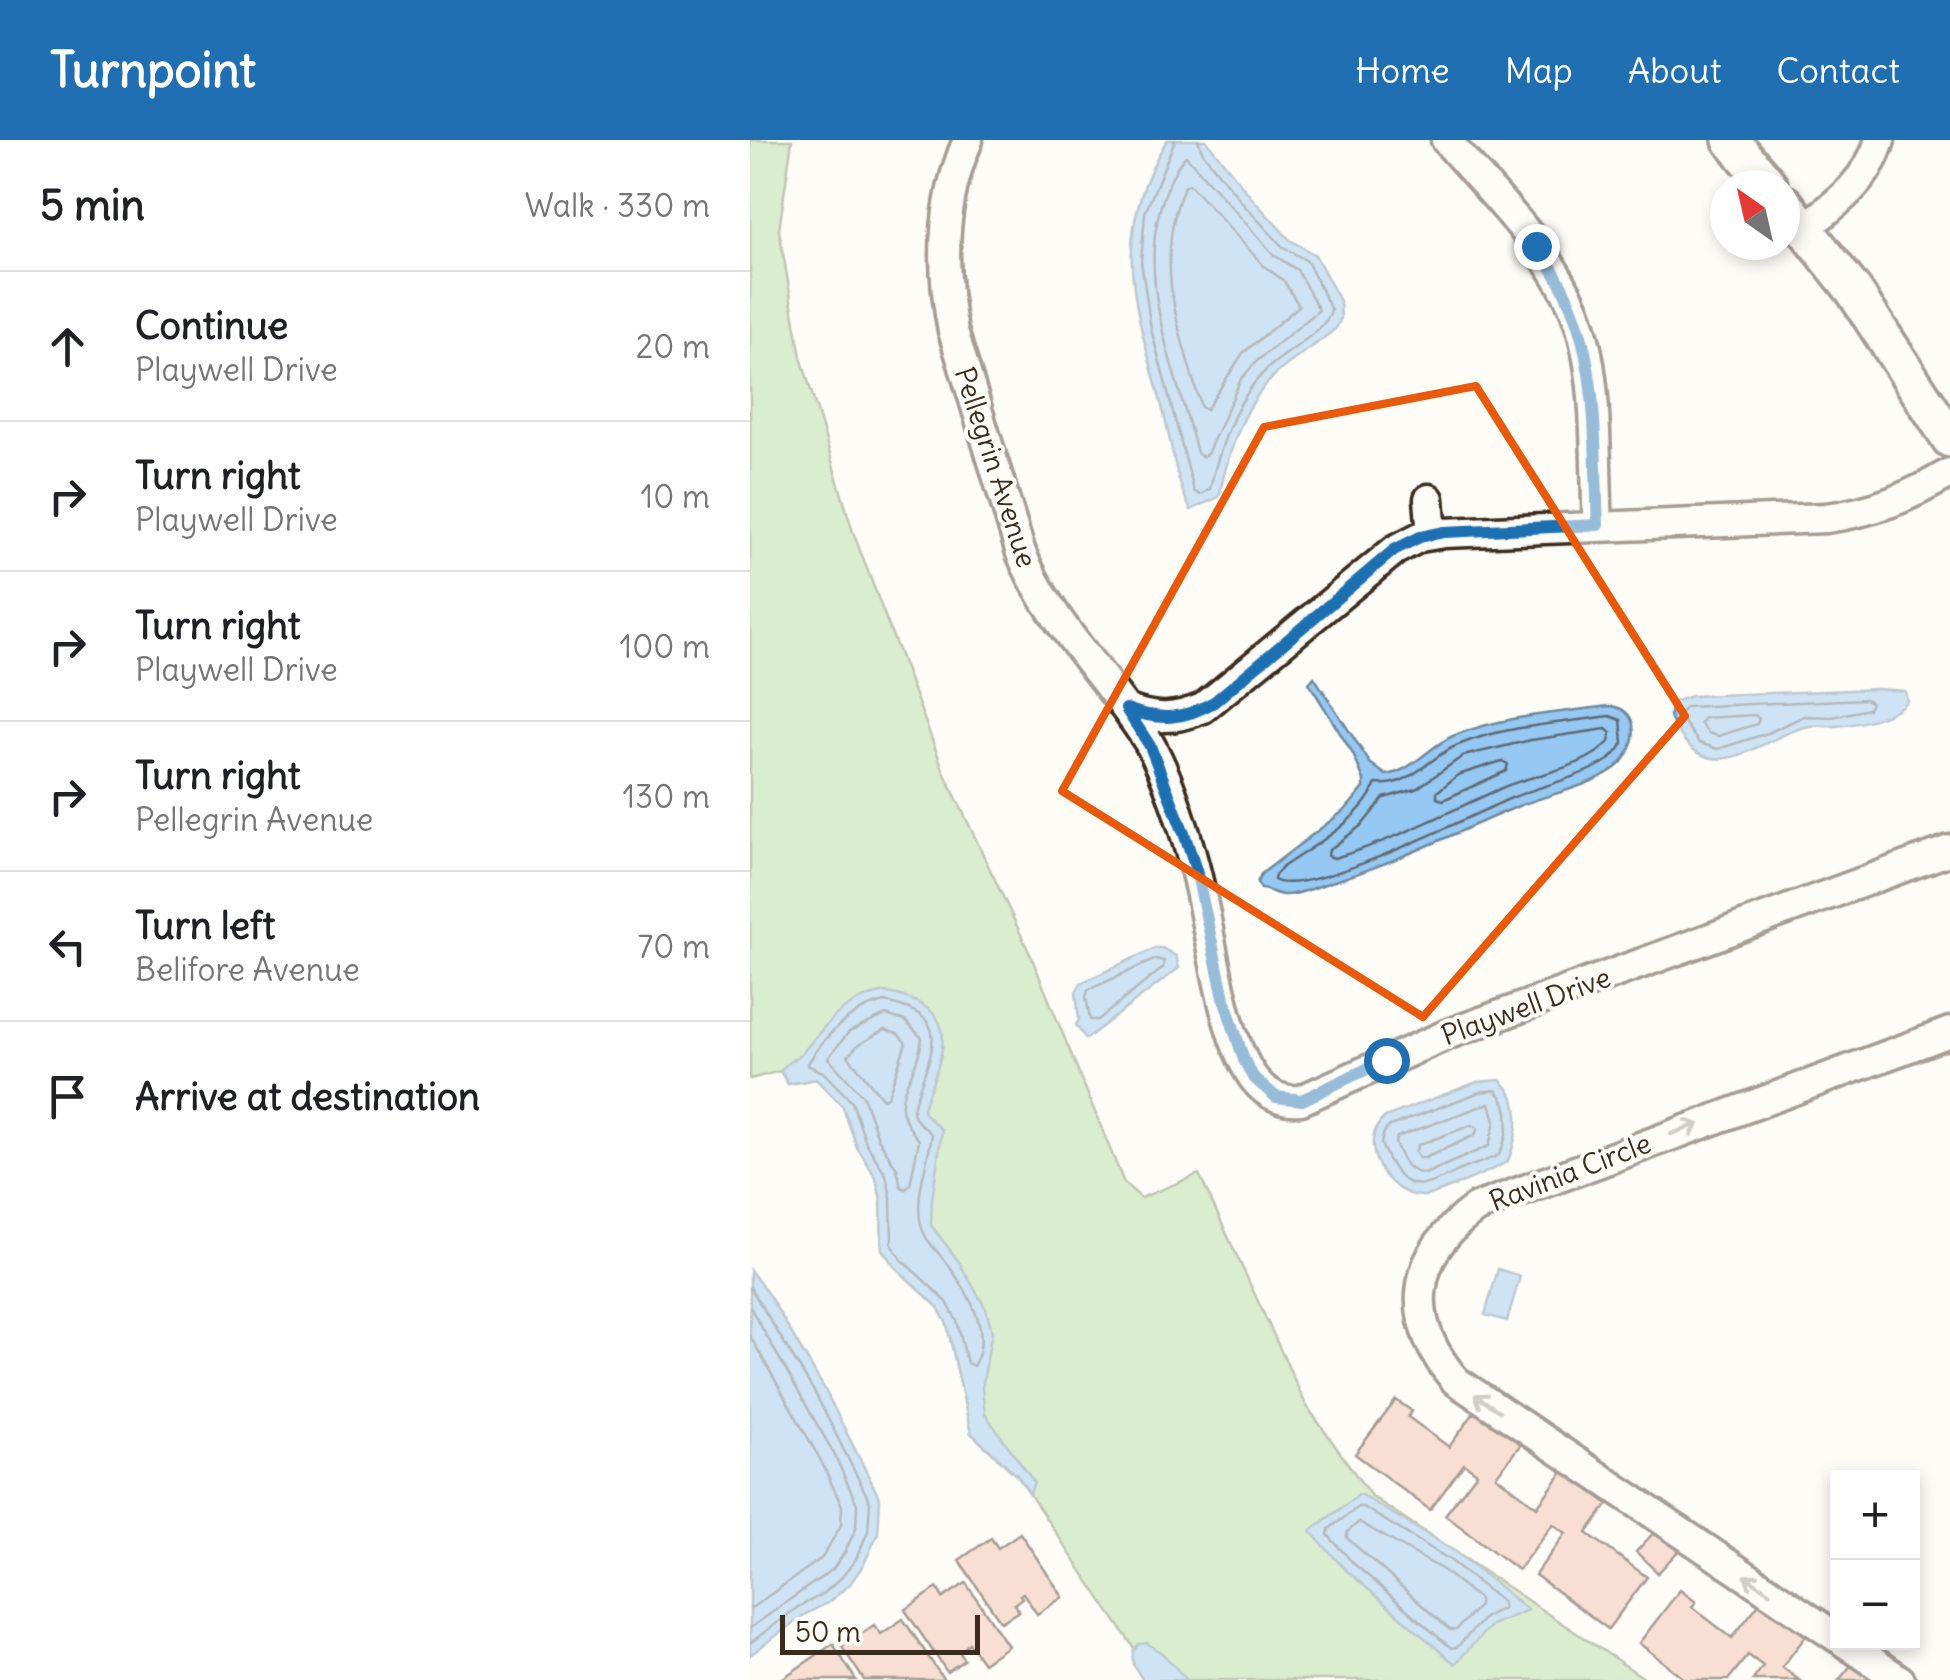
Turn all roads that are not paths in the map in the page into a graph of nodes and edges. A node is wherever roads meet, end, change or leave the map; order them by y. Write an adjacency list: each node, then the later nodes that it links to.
1 (968, 140): 13 (street, Pellegrin Avenue)
2 (1446, 140): 11 (street)
3 (1731, 140): 5 (street)
4 (1880, 140): 6 (street)
5 (1756, 170)
6 (1800, 214)
7 (1800, 222): 8 (street)
8 (1950, 439)
9 (1950, 473): 11 (street)
10 (1428, 499): 12 (street)
11 (1598, 525): 12 (street)
12 (1432, 534): 13 (street)
13 (1126, 709): 14 (street, Playwell Drive)
14 (1950, 850)
15 (1950, 1032): 16 (street, Ravinia Circle, one-way to 15)
16 (1830, 1633)
17 (1856, 1650): 18 (street)
18 (1900, 1680)

